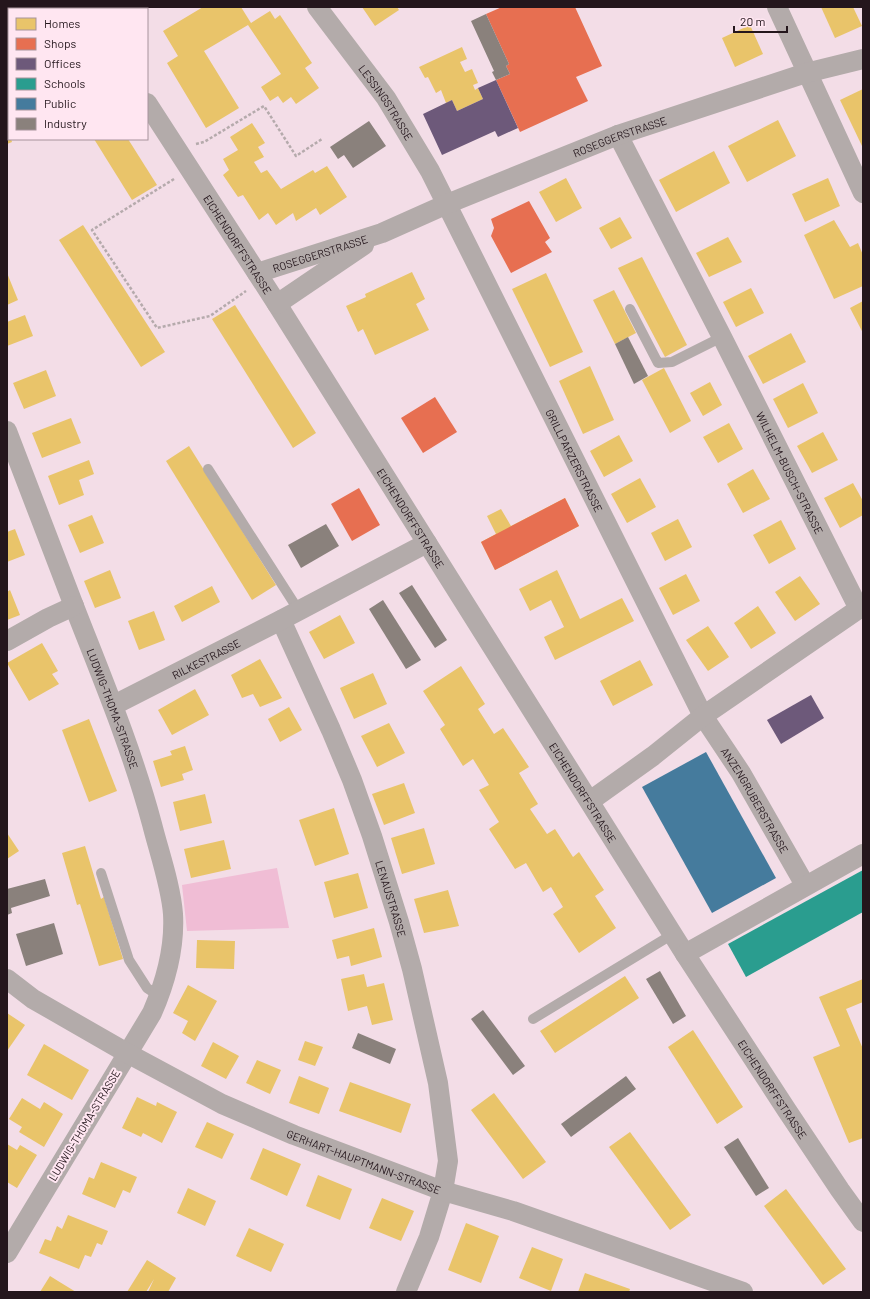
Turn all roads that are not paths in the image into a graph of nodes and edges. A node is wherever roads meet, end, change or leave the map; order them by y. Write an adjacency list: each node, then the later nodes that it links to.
1 (317, 7): 8 (street, LESSINGSTRASSE)
2 (777, 7): 4 (street)
3 (863, 59): 4 (street, ROSEGGERSTRASSE)
4 (806, 73): 6 (street, ROSEGGERSTRASSE); 7 (street)
5 (148, 105): 10 (street, EICHENDORFFSTRASSE)
6 (618, 135): 8 (street, ROSEGGERSTRASSE); 13 (street, WILHELM-BUSCH-STRASSE)
7 (863, 193)
8 (447, 204): 9 (street, ROSEGGERSTRASSE); 23 (street, GRILLPARZERSTRASSE)
9 (382, 233): 10 (street, ROSEGGERSTRASSE); 11 (street, ROSEGGERSTRASSE)
10 (259, 277): 11 (street, EICHENDORFFSTRASSE)
11 (277, 304): 16 (street, EICHENDORFFSTRASSE)
12 (630, 309): 13 (lane)
13 (722, 337): 18 (street, WILHELM-BUSCH-STRASSE)
14 (7, 431): 17 (street, LUDWIG-THOMA-STRASSE)
15 (208, 469): 19 (lane)
16 (427, 543): 19 (street, RILKESTRASSE); 24 (street, EICHENDORFFSTRASSE)
17 (74, 606): 21 (street); 22 (street, LUDWIG-THOMA-STRASSE)
18 (861, 608): 23 (street)
19 (299, 611): 20 (street, RILKESTRASSE)
20 (281, 620): 22 (street, RILKESTRASSE); 34 (street, LENAUSTRASSE)
21 (7, 641)
22 (114, 705): 31 (street, LUDWIG-THOMA-STRASSE)
23 (703, 716): 24 (street); 27 (street, ANZENGRUBERSTRASSE)
24 (590, 802): 28 (street, EICHENDORFFSTRASSE)
25 (863, 854): 27 (street)
26 (101, 874): 31 (lane)
27 (805, 885): 29 (street)
28 (673, 934): 29 (street, EICHENDORFFSTRASSE); 32 (lane)
29 (685, 954): 35 (street, EICHENDORFFSTRASSE)
30 (7, 979): 33 (street, GERHART-HAUPTMANN-STRASSE)
31 (159, 996): 33 (street, LUDWIG-THOMA-STRASSE)
32 (533, 1019)
33 (127, 1053): 34 (street, GERHART-HAUPTMANN-STRASSE); 36 (street, LUDWIG-THOMA-STRASSE)
34 (443, 1191): 37 (street, LENAUSTRASSE); 38 (street, GERHART-HAUPTMANN-STRASSE)
35 (863, 1222)
36 (7, 1253)
37 (406, 1292)
38 (743, 1292)

